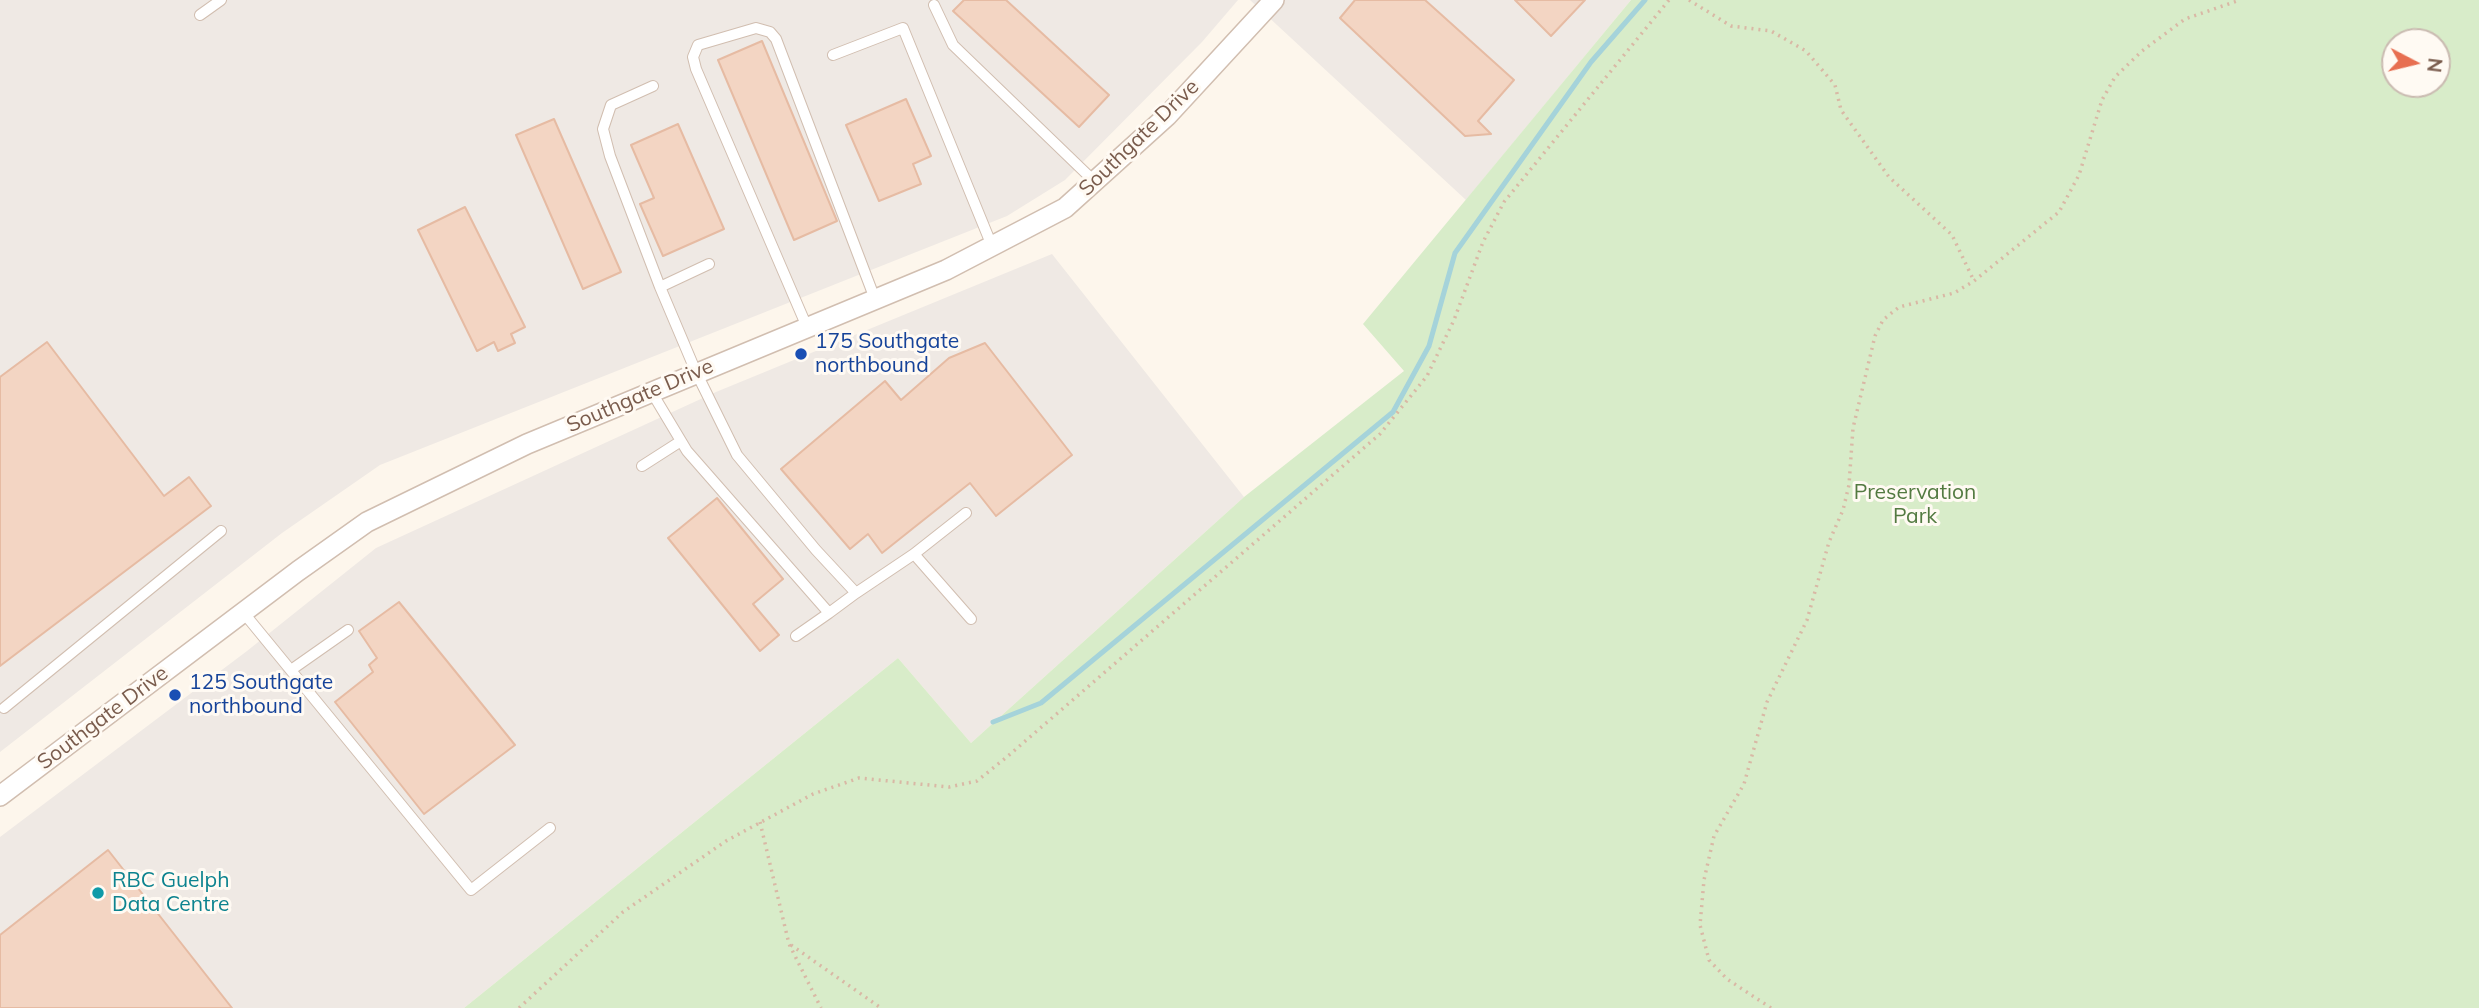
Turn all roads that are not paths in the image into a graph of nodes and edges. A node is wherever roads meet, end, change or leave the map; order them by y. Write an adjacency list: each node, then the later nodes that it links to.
1 (221, 0): 4 (lane)
2 (1274, 0): 7 (street, Southgate Drive)
3 (934, 5): 7 (lane)
4 (201, 15)
5 (834, 55): 8 (lane)
6 (653, 86): 10 (lane)
7 (1095, 182): 8 (street, Southgate Drive)
8 (992, 246): 11 (street, Southgate Drive)
9 (709, 264): 10 (lane)
10 (660, 287): 13 (lane)
11 (875, 299): 12 (street, Southgate Drive); 12 (lane)
12 (807, 327): 13 (street, Southgate Drive)
13 (696, 372): 14 (street, Southgate Drive); 20 (lane)
14 (651, 391): 15 (lane); 21 (street, Southgate Drive)
15 (681, 441): 16 (lane); 22 (lane)
16 (642, 466)
17 (966, 513): 19 (lane)
18 (221, 531): 27 (lane)
19 (914, 554): 20 (lane); 23 (lane)
20 (856, 593): 22 (lane)
21 (243, 612): 26 (lane); 28 (street, Southgate Drive)
22 (829, 613): 25 (lane)
23 (971, 620)
24 (348, 629): 26 (lane)
25 (796, 636)
26 (291, 670): 29 (lane)
27 (4, 708)
28 (0, 796)
29 (550, 828)

